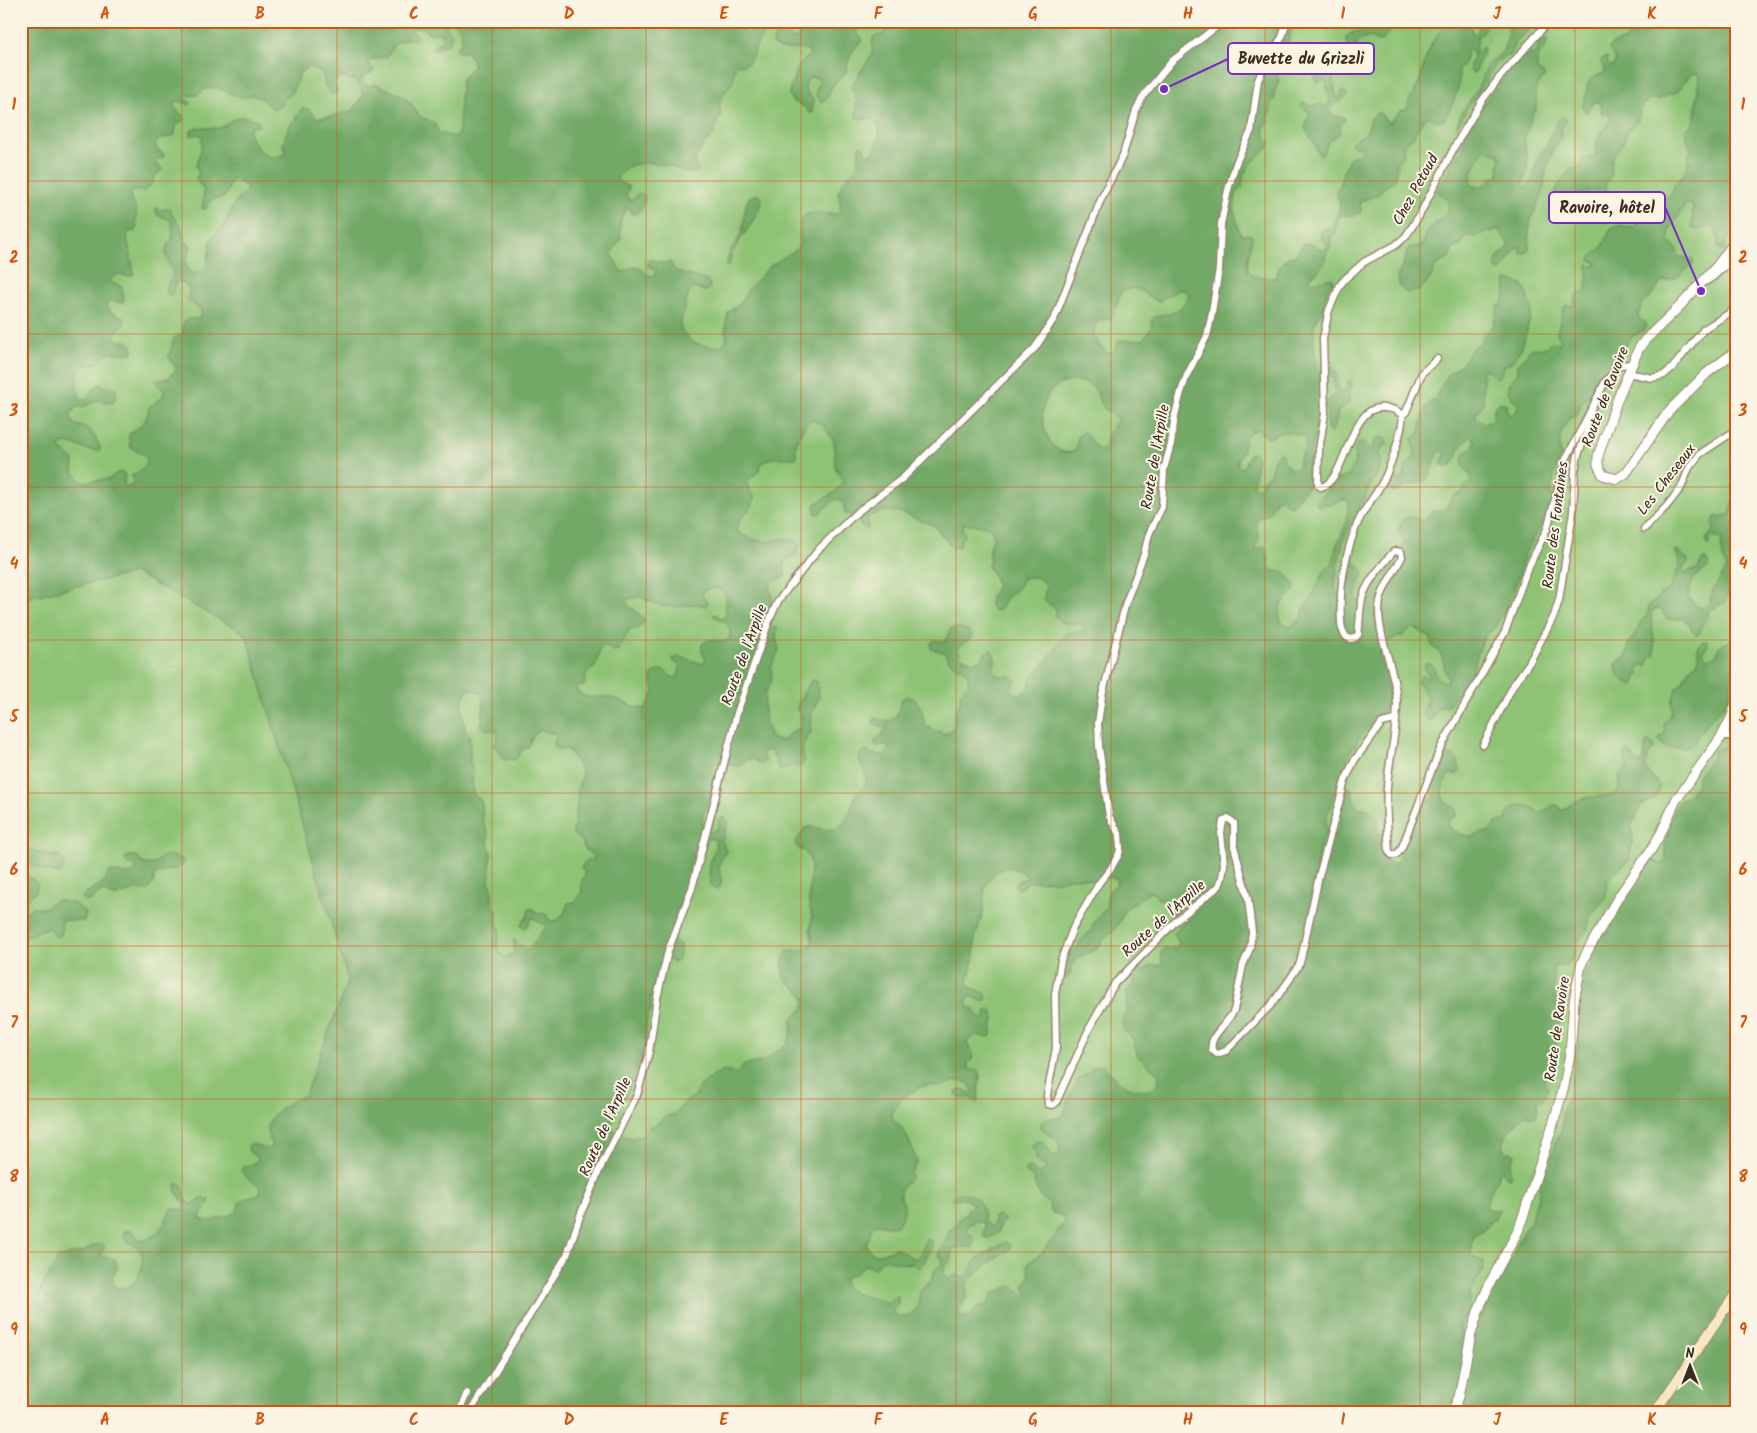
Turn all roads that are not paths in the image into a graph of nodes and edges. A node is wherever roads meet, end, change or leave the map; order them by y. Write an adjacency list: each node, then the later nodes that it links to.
1 (1227, 21): 24 (street, Route de l'Arpille)
2 (1287, 21): 17 (street, Route de l'Arpille)
3 (1548, 21): 13 (street, Chez Petoud)
4 (1736, 240): 6 (street, Route de Ravoire)
5 (1736, 256): 6 (street)
6 (1702, 282): 10 (street, Route de Ravoire)
7 (1736, 309): 11 (street)
8 (1736, 350): 11 (street, Route de Ravoire)
9 (1438, 358): 13 (street)
10 (1631, 364): 11 (street, Route de Ravoire); 12 (street)
11 (1628, 373)
12 (1590, 412): 17 (street); 20 (street, Route des Fontaines)
13 (1402, 415): 17 (street)
14 (1736, 430): 15 (street, Les Cheseaux)
15 (1644, 529)
16 (1736, 704): 18 (street, Route de Ravoire)
17 (1395, 720)
18 (1722, 736): 19 (street); 25 (street, Route de Ravoire)
19 (1736, 736)
20 (1483, 745)
21 (1736, 1293): 26 (main road)
22 (467, 1393): 23 (street)
23 (459, 1412)
24 (470, 1412)
25 (1452, 1412)
26 (1655, 1412)

